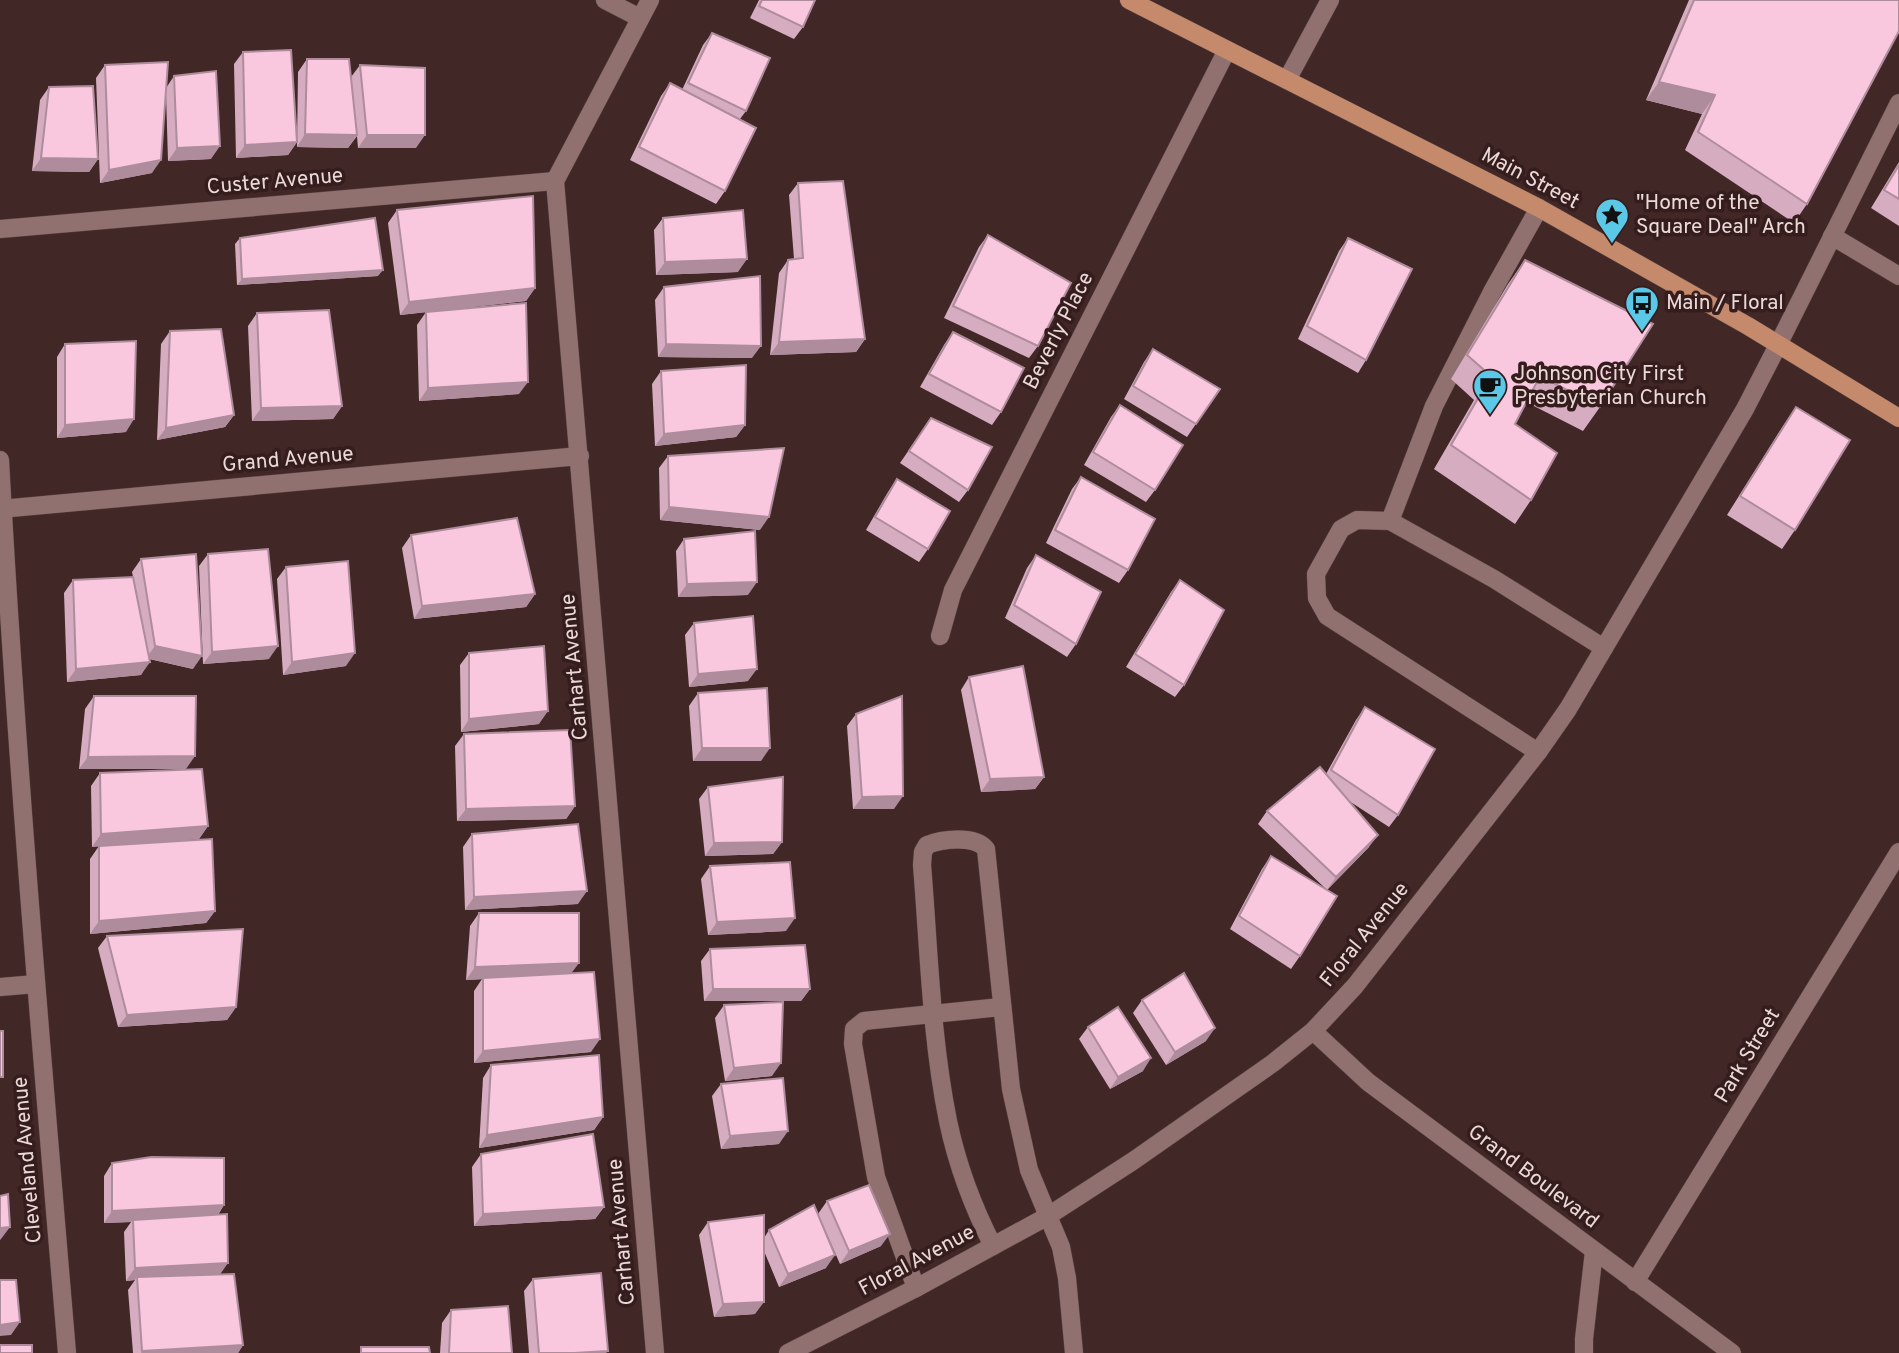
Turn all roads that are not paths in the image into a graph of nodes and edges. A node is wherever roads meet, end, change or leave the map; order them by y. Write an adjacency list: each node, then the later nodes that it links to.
1 (605, 0): 5 (street)
2 (650, 0): 5 (street)
3 (1129, 0): 6 (main road, Main Street)
4 (1330, 0): 7 (street)
5 (640, 18): 9 (street)
6 (1227, 50): 7 (main road, Main Street); 20 (street, Beverly Place)
7 (1287, 80): 10 (main road, Main Street)
8 (1899, 103): 12 (street, Floral Avenue)
9 (555, 181): 11 (street, Custer Avenue); 16 (street, Carhart Avenue)
10 (1539, 208): 14 (main road, Main Street); 19 (street)
11 (0, 229)
12 (1832, 236): 13 (street); 14 (street, Floral Avenue)
13 (1899, 276)
14 (1778, 345): 15 (main road, Main Street); 21 (street, Floral Avenue)
15 (1899, 418)
16 (580, 456): 18 (street, Grand Avenue); 35 (street, Carhart Avenue)
17 (0, 460): 18 (street, Cleveland Avenue)
18 (1, 509): 24 (street, Cleveland Avenue)
19 (1390, 521): 21 (street); 22 (street)
20 (940, 636)
21 (1604, 648): 22 (street, Floral Avenue)
22 (1538, 752): 28 (street, Floral Avenue)
23 (1899, 852): 32 (street, Park Street)
24 (36, 984): 25 (street); 34 (street, Cleveland Avenue)
25 (0, 987)
26 (1001, 1007): 27 (street); 27 (street); 29 (street)
27 (934, 1014): 30 (street); 33 (street)
28 (1313, 1031): 29 (street, Floral Avenue); 31 (street, Grand Boulevard)
29 (1048, 1216): 30 (street, Floral Avenue); 37 (street)
30 (993, 1247): 33 (street, Floral Avenue)
31 (1594, 1251): 32 (street, Grand Boulevard); 38 (street)
32 (1635, 1283): 39 (street, Grand Boulevard)
33 (916, 1288): 36 (street, Floral Avenue)
34 (67, 1353)
35 (655, 1353)
36 (789, 1353)
37 (1074, 1353)
38 (1584, 1353)
39 (1732, 1353)

